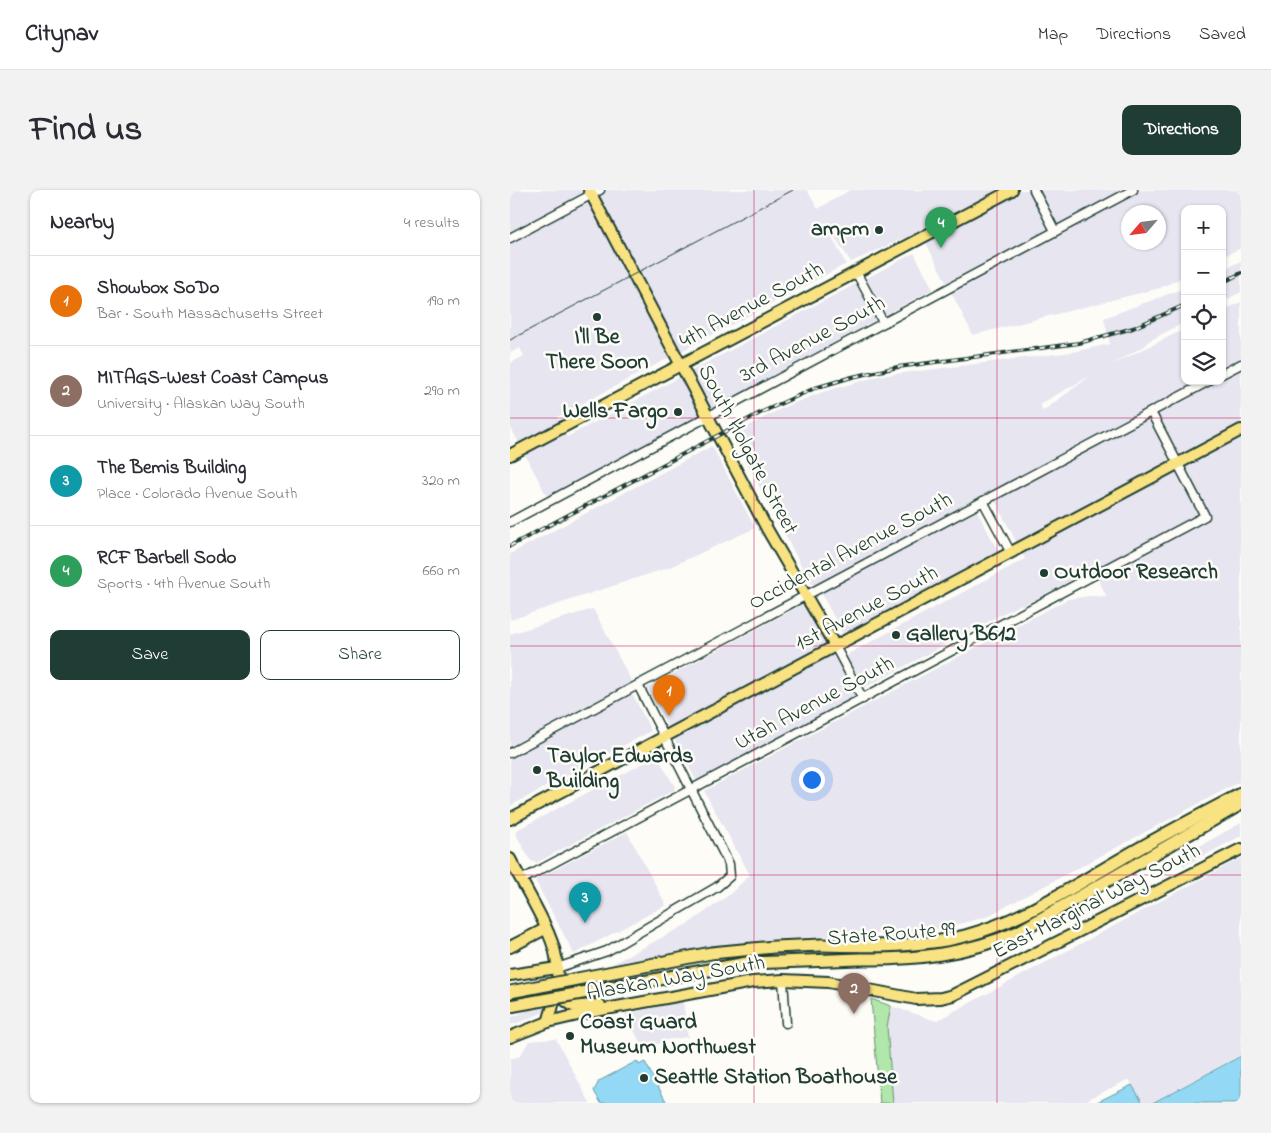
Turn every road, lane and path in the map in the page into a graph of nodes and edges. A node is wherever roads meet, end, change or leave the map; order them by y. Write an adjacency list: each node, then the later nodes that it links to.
1 (1012, 190): 7 (main road, 4th Avenue South)
2 (1034, 190): 5 (street)
3 (1133, 190): 5 (street, 3rd Avenue South)
4 (594, 192): 6 (street); 10 (main road, South Holgate Street)
5 (1055, 231): 8 (street, 3rd Avenue South)
6 (510, 238)
7 (856, 272): 8 (street); 10 (main road, 4th Avenue South)
8 (883, 322): 14 (street, 3rd Avenue South)
9 (1241, 364): 11 (street)
10 (682, 365): 14 (main road, South Holgate Street); 16 (main road, 4th Avenue South)
11 (1226, 372)
12 (1202, 385): 13 (street, Occidental Avenue South)
13 (1151, 412): 17 (street); 18 (street, Occidental Avenue South)
14 (708, 415): 19 (street, 3rd Avenue South); 21 (main road, South Holgate Street)
15 (1241, 430): 17 (main road, 1st Avenue South)
16 (510, 454)
17 (1178, 464): 20 (main road, 1st Avenue South); 24 (street, Utah Avenue South)
18 (983, 501): 20 (street); 21 (street, Occidental Avenue South)
19 (510, 522)
20 (1011, 553): 22 (main road, 1st Avenue South)
21 (807, 595): 22 (main road, South Holgate Street); 23 (street, Occidental Avenue South)
22 (835, 646): 24 (street, South Holgate Street); 25 (main road, 1st Avenue South)
23 (638, 685): 25 (street); 26 (street, Occidental Avenue South)
24 (862, 699): 27 (street, Utah Avenue South)
25 (664, 737): 27 (street); 30 (main road, 1st Avenue South)
26 (510, 753)
27 (690, 789): 33 (street, Utah Avenue South); 36 (street)
28 (1241, 794): 40 (highway, State Route 99, bridge)
29 (1241, 804): 43 (highway, State Route 99, bridge)
30 (510, 820)
31 (1241, 849): 39 (main road, East Marginal Way South)
32 (510, 859): 33 (main road)
33 (521, 880): 34 (main road)
34 (545, 929): 35 (main road); 36 (main road)
35 (510, 947)
36 (557, 968): 37 (main road); 41 (main road)
37 (510, 975)
38 (783, 980): 39 (main road, Alaskan Way South); 42 (main road, Alaskan Way South); 45 (street)
39 (970, 988)
40 (510, 992)
41 (555, 993): 42 (main road); 44 (main road)
42 (631, 1003): 44 (main road, Alaskan Way South)
43 (510, 1006)
44 (548, 1022): 46 (main road, Alaskan Way South)
45 (786, 1023)
46 (510, 1037)

